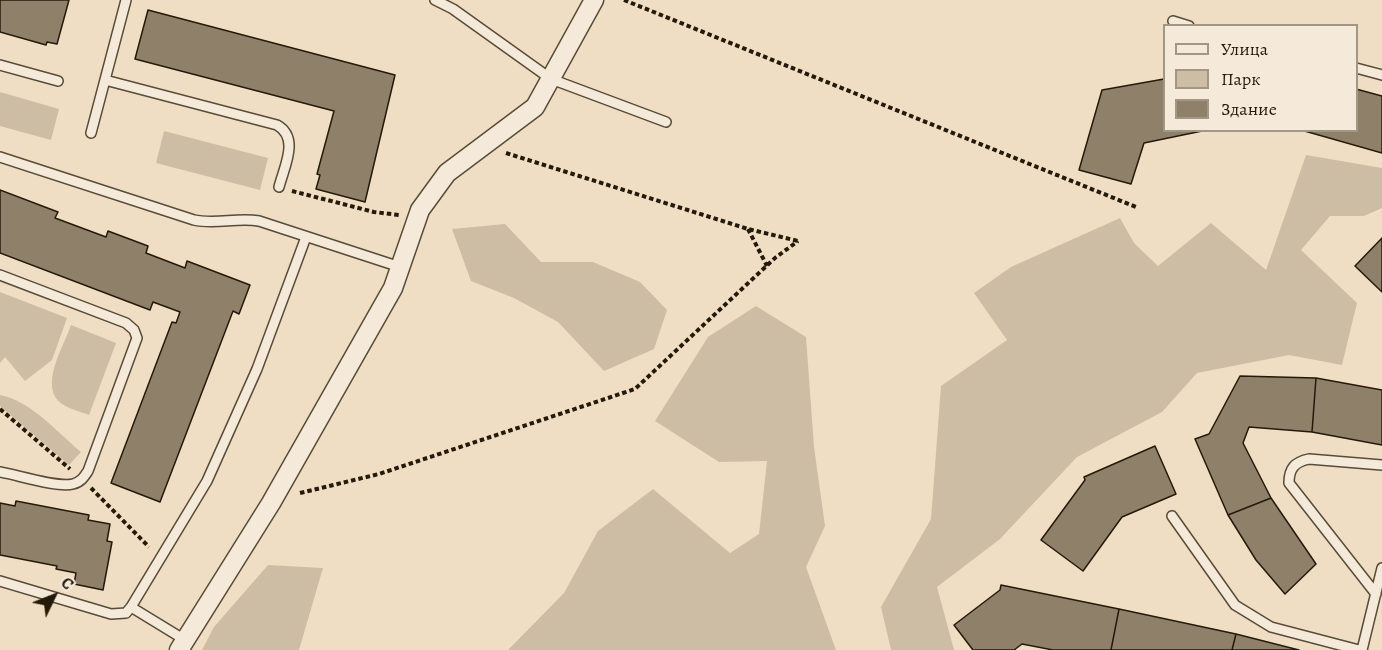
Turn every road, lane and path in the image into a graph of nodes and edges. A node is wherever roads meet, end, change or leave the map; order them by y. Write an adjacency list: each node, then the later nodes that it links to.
1 (126, 0): 11 (lane)
2 (435, 0): 10 (lane)
3 (594, 0): 10 (street)
4 (624, 0): 18 (path)
5 (1173, 21): 6 (lane)
6 (1183, 24)
7 (0, 65): 12 (lane)
8 (1358, 69): 9 (lane)
9 (1382, 75)
10 (551, 79): 13 (lane); 15 (street)
11 (105, 80): 14 (lane); 17 (lane)
12 (58, 81)
13 (666, 122)
14 (91, 133)
15 (486, 146): 20 (path); 22 (street)
16 (0, 157): 21 (lane)
17 (279, 187): 19 (path)
18 (1136, 207)
19 (396, 215)
20 (748, 229): 23 (path); 23 (path)
21 (306, 237): 22 (lane); 32 (lane)
22 (400, 267): 27 (street)
23 (765, 267): 27 (path)
24 (0, 275): 26 (lane)
25 (1382, 465): 31 (lane)
26 (0, 472)
27 (271, 503): 33 (street)
28 (1172, 516): 34 (lane)
29 (1382, 568): 31 (lane)
30 (0, 581): 32 (lane)
31 (1376, 594): 34 (lane)
32 (132, 607): 33 (lane)
33 (182, 645)
34 (1360, 650)

